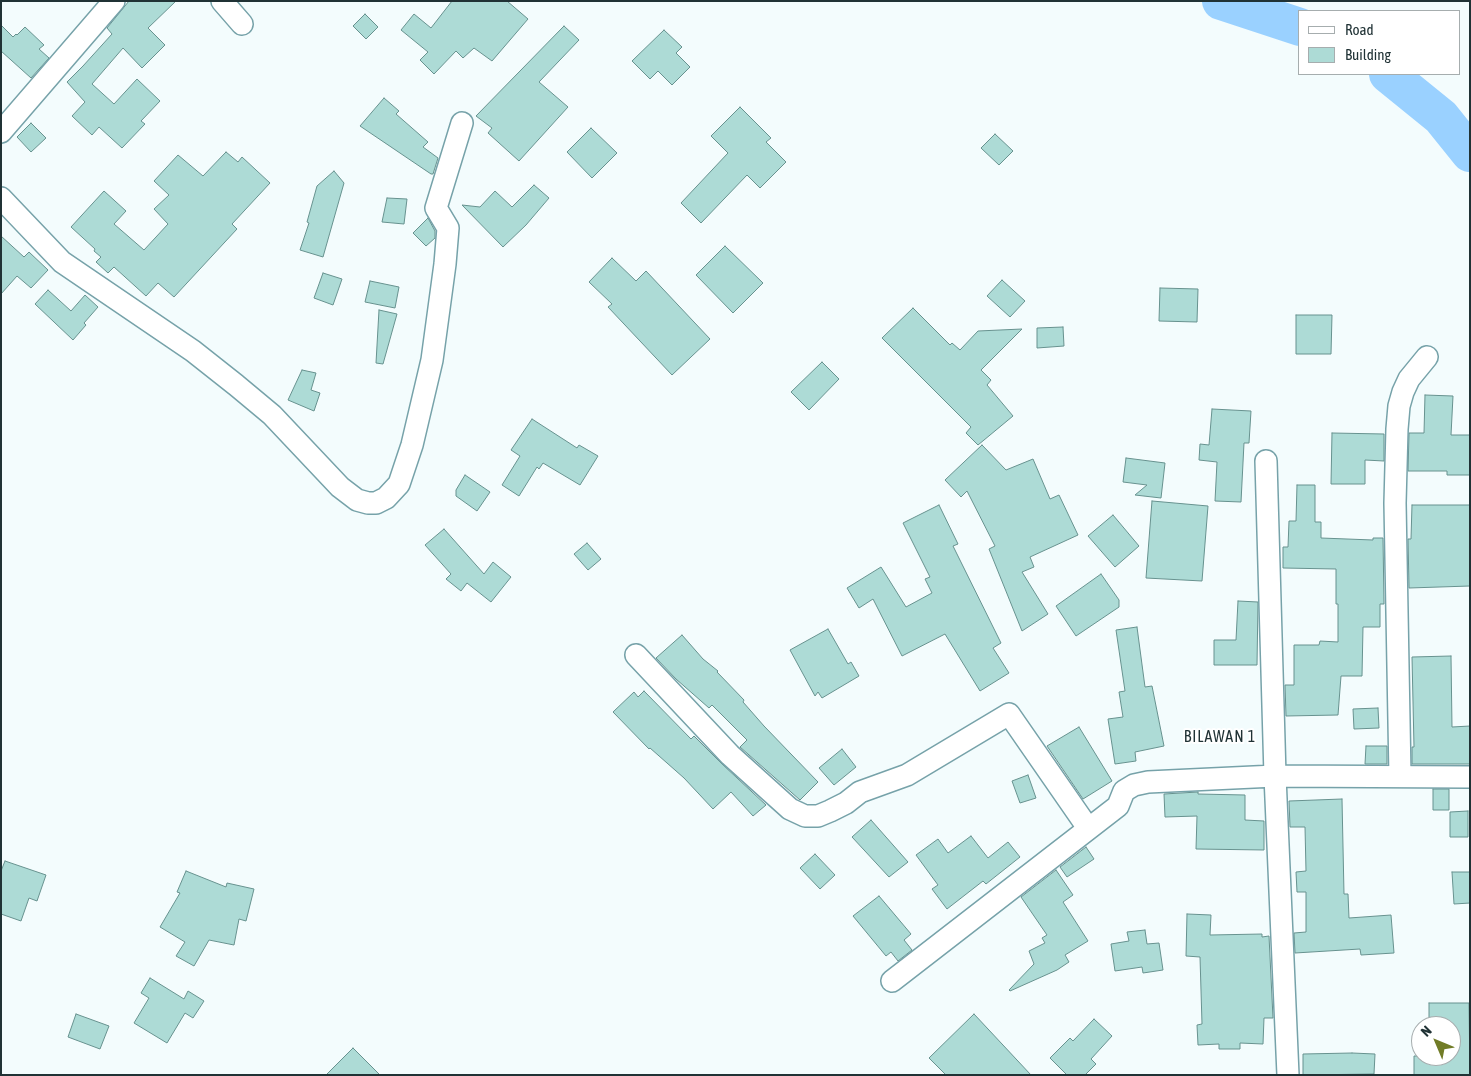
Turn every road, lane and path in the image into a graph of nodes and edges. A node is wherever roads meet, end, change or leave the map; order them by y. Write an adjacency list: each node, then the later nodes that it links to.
1 (114, 1): 5 (street)
2 (222, 1): 3 (street)
3 (242, 24)
4 (462, 123): 6 (street)
5 (1, 132)
6 (1, 198)
7 (1427, 357): 11 (street)
8 (1266, 461): 10 (street)
9 (636, 655): 13 (street)
10 (1275, 776): 11 (street); 13 (street); 15 (street)
11 (1400, 776): 12 (street)
12 (1470, 777)
13 (1088, 828): 14 (street)
14 (892, 981)
15 (1288, 1075)

